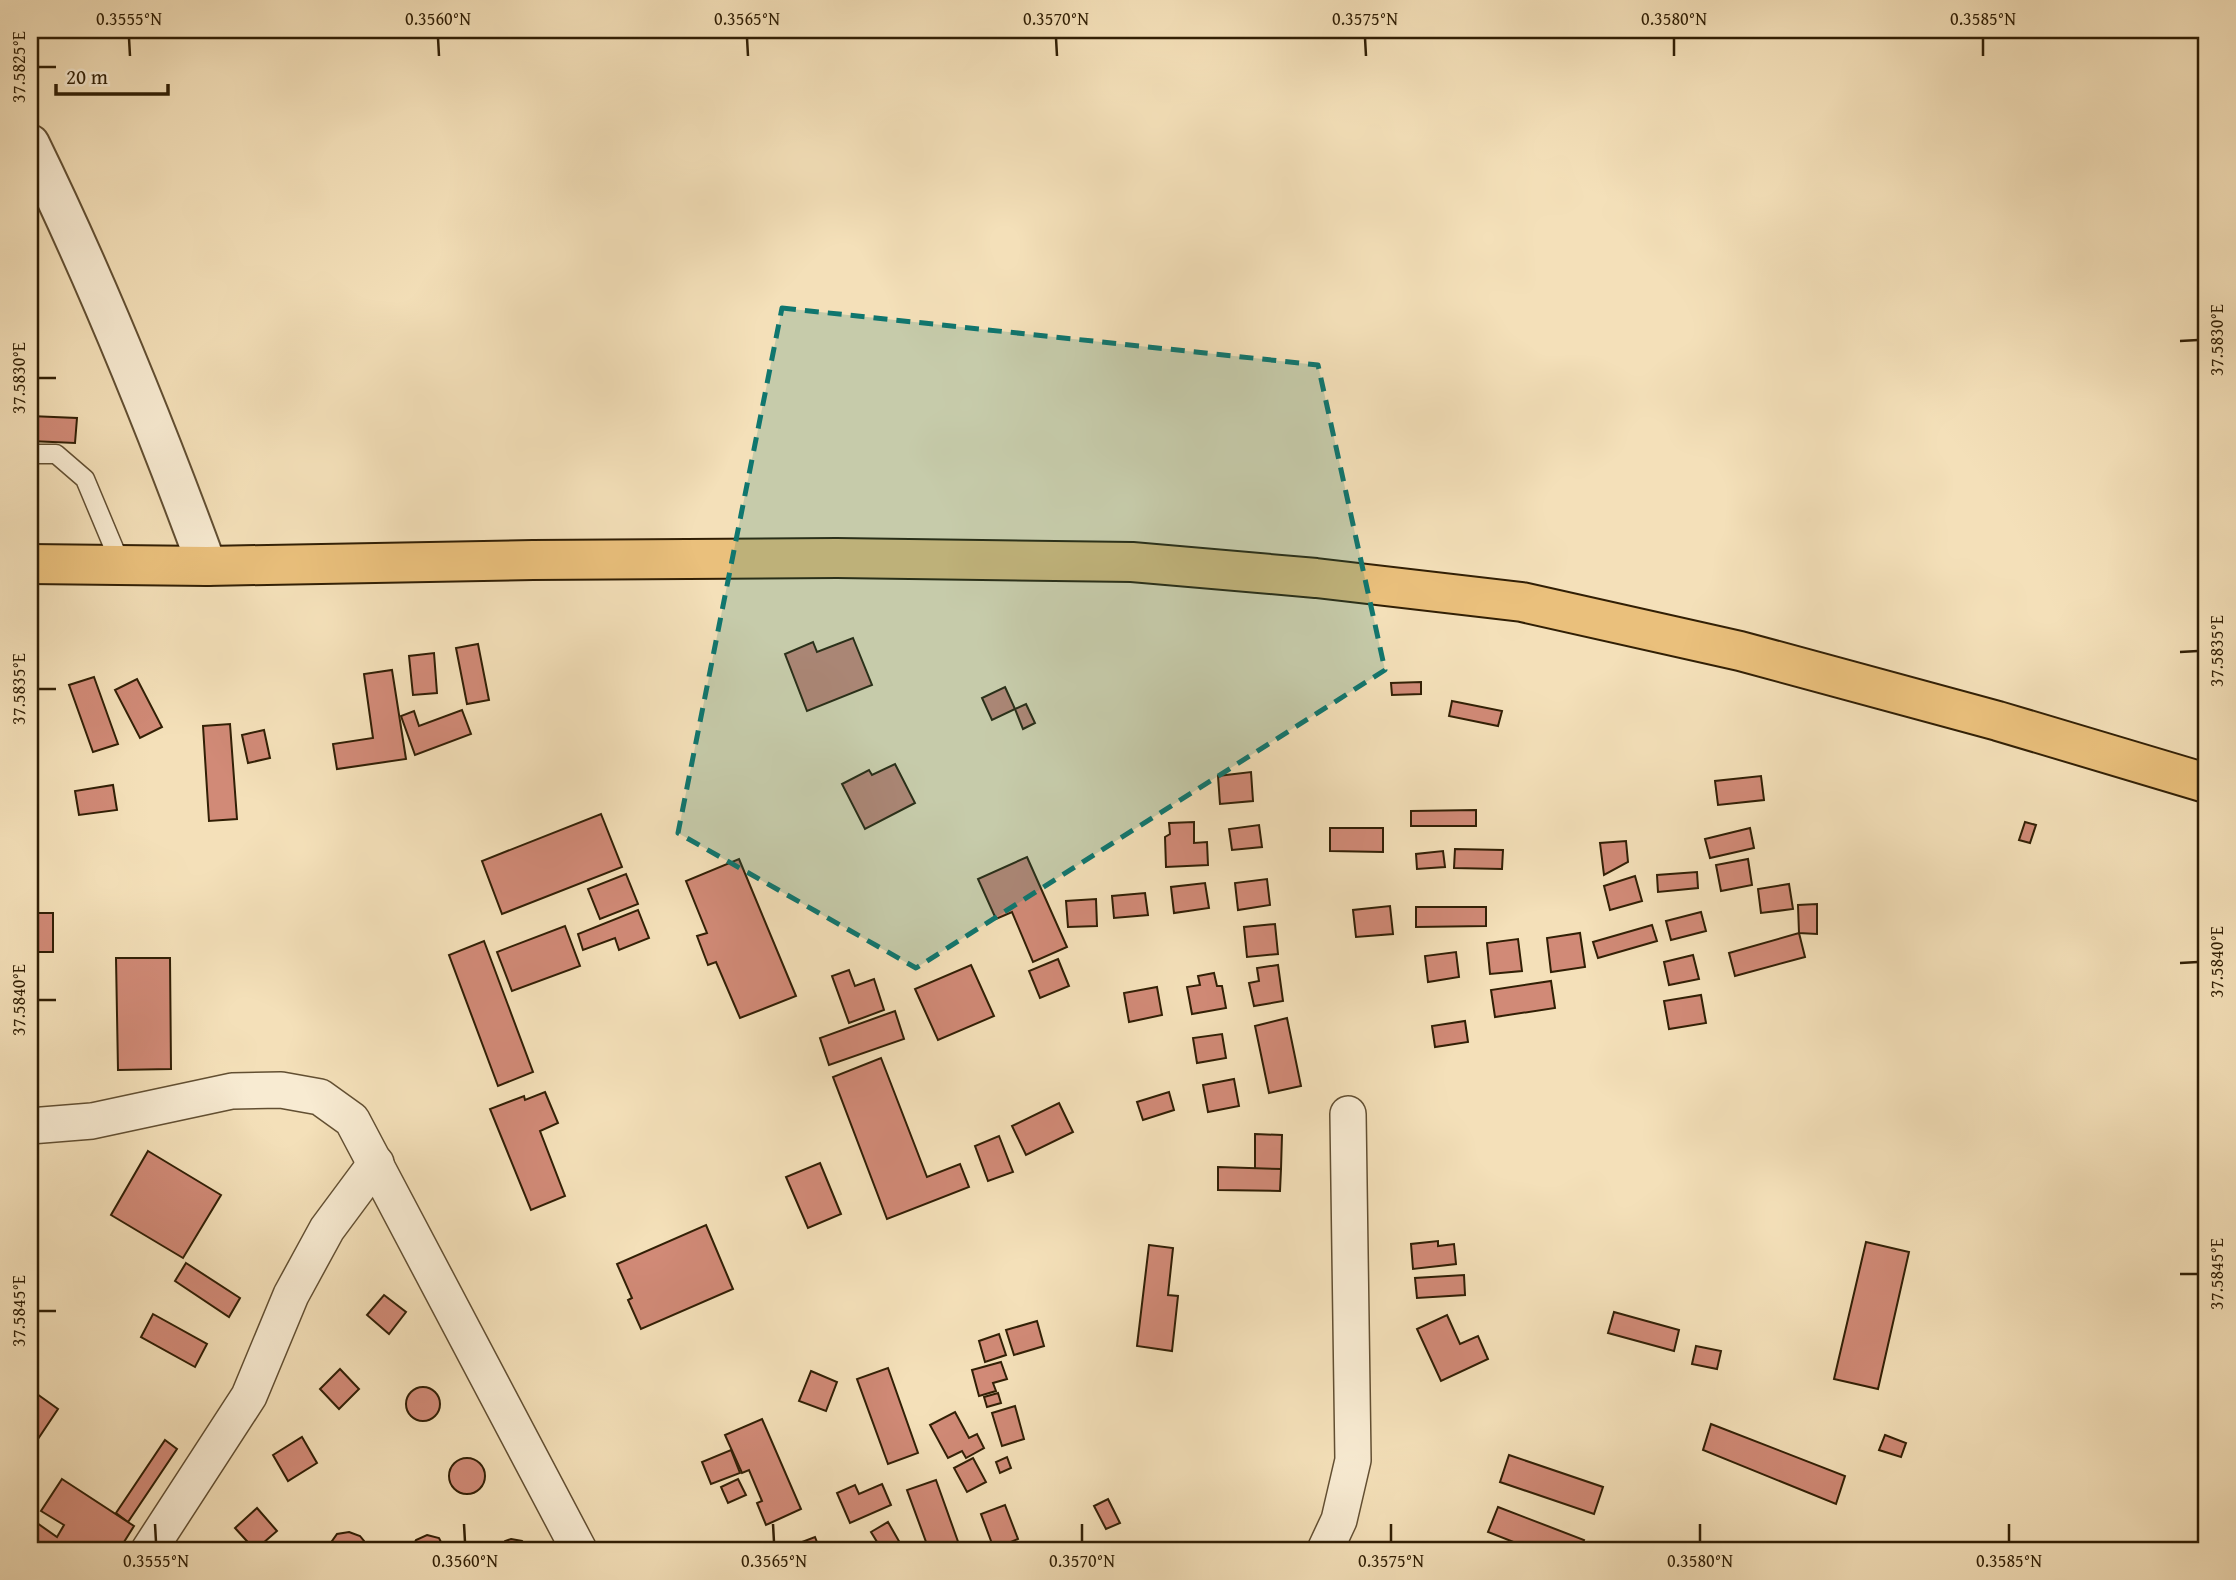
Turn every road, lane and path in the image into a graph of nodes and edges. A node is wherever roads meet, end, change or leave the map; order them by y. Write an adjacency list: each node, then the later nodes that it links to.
1 (30, 144): 5 (street)
2 (30, 454): 4 (lane)
3 (30, 564): 4 (highway)
4 (121, 565): 5 (highway)
5 (206, 565): 6 (highway)
6 (2206, 783)
7 (1348, 1114): 12 (street)
8 (30, 1126): 9 (street)
9 (376, 1163): 10 (street); 11 (street)
10 (149, 1550)
11 (579, 1550)
12 (1325, 1550)

